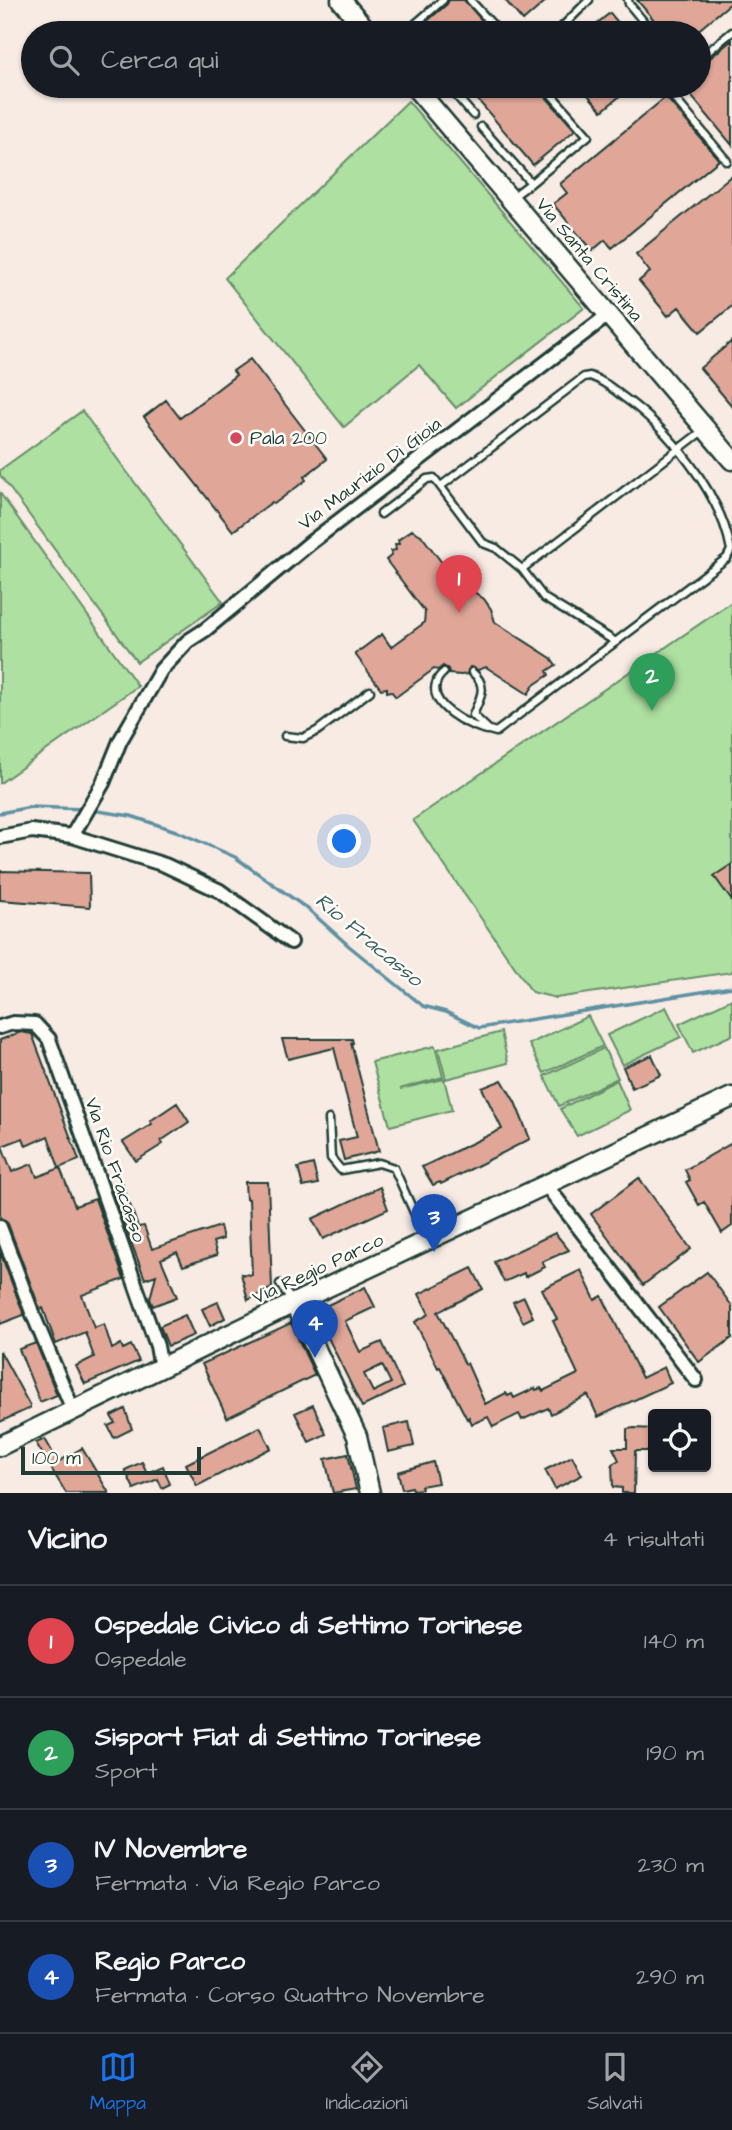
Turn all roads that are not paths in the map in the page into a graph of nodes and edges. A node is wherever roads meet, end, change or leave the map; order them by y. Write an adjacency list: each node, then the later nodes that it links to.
1 (341, 0): 6 (street)
2 (443, 0): 7 (lane)
3 (470, 0): 8 (lane)
4 (628, 0): 10 (lane)
5 (585, 1): 9 (lane)
6 (359, 21)
7 (419, 21)
8 (489, 21)
9 (567, 21)
10 (643, 21)
11 (732, 32): 12 (lane)
12 (711, 49)
13 (424, 98): 21 (street, Via Santa Cristina)
14 (458, 98): 17 (lane)
15 (555, 98): 20 (lane)
16 (674, 98): 19 (lane)
17 (473, 115)
18 (481, 127): 20 (lane)
19 (727, 161)
20 (531, 183): 21 (lane)
21 (510, 199): 22 (street, Via Santa Cristina)
22 (608, 315): 23 (street, Via Santa Cristina); 35 (street, Via Maurizio Di Gioia)
23 (705, 429): 24 (lane); 25 (street, Via Santa Cristina)
24 (679, 449): 26 (lane); 28 (lane); 29 (lane)
25 (732, 460)
26 (441, 486): 27 (lane); 28 (lane)
27 (381, 514)
28 (522, 569): 29 (lane)
29 (616, 642): 33 (lane)
30 (472, 671): 33 (lane)
31 (444, 672): 33 (lane)
32 (370, 691): 34 (lane)
33 (489, 730)
34 (285, 736)
35 (72, 836): 36 (street); 37 (street)
36 (0, 837)
37 (290, 942)
38 (0, 1027): 46 (street, Via Rio Fracasso)
39 (732, 1097): 41 (street, Via Regio Parco)
40 (329, 1119): 43 (lane)
41 (546, 1185): 43 (street, Via Regio Parco); 47 (street)
42 (0, 1227): 48 (street)
43 (427, 1241): 45 (street, Via Regio Parco)
44 (280, 1284): 45 (lane)
45 (294, 1303): 46 (street, Via Regio Parco); 50 (street)
46 (161, 1368): 48 (street, Via Regio Parco)
47 (696, 1380)
48 (73, 1410): 49 (street, Via Regio Parco)
49 (0, 1446)
50 (370, 1493)

